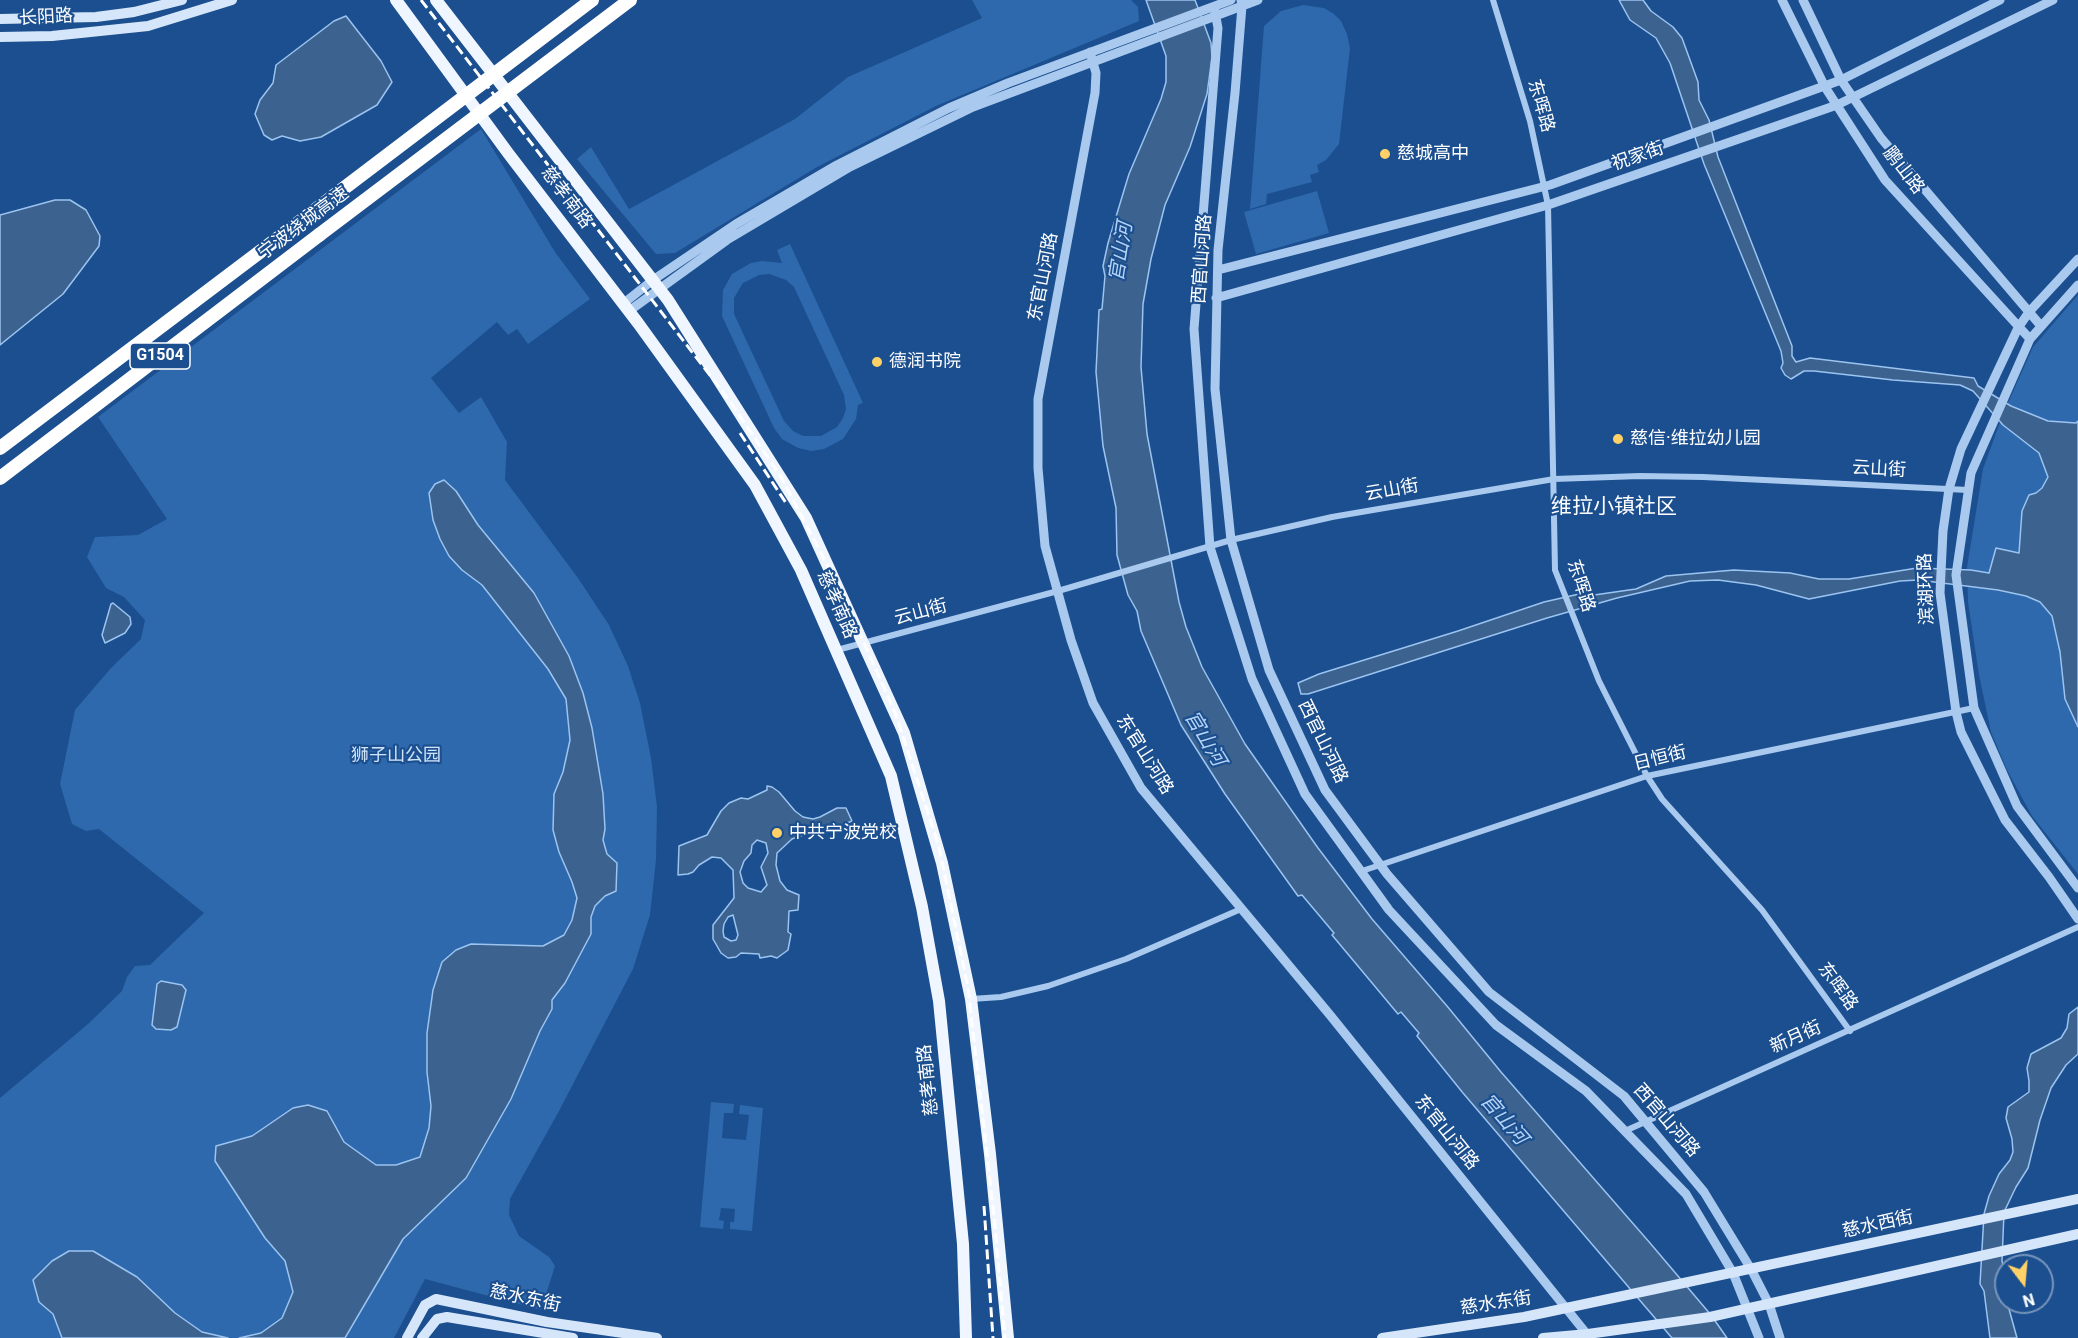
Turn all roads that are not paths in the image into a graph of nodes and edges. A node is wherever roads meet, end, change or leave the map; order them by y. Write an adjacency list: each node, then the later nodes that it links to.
1 (182, 0): 16 (main road, 长阳路)
2 (232, 0): 17 (main road, 长阳路)
3 (396, 0): 30 (main road, 慈孝南路)
4 (436, 0): 27 (main road, 慈孝南路)
5 (592, 0): 35 (highway, 宁波绕城高速 / G1504, bridge)
6 (630, 0): 36 (highway, 宁波绕城高速 / G1504, bridge)
7 (1231, 0): 15 (street)
8 (1258, 0): 14 (street)
9 (1493, 0): 23 (street, 东晖路)
10 (1782, 0): 20 (street, 鹏山路)
11 (1803, 0): 19 (street, 鹏山路)
12 (2000, 0): 19 (street, 祝家街)
13 (2053, 0): 21 (street, 祝家街)
14 (1241, 3): 15 (street); 26 (street, 西官山河路)
15 (1215, 11): 18 (street); 41 (street, 西官山河路)
16 (0, 19)
17 (0, 37)
18 (1092, 57): 27 (street); 42 (street, 东官山河路)
19 (1841, 80): 20 (street, 祝家街); 21 (street, 鹏山路)
20 (1825, 87): 22 (street, 鹏山路); 23 (street, 祝家街)
21 (1854, 99): 22 (street, 祝家街); 31 (street, 鹏山路)
22 (1837, 105): 24 (street, 祝家街); 33 (street, 鹏山路)
23 (1544, 186): 24 (street, 东晖路); 26 (street, 祝家街)
24 (1548, 205): 29 (street, 祝家街); 37 (street, 东晖路)
25 (2078, 259): 31 (street, 滨湖环路)
26 (1218, 270): 29 (street, 西官山河路)
27 (656, 284): 30 (street); 43 (main road, 慈孝南路)
28 (2078, 285): 32 (street, 滨湖环路)
29 (1216, 298): 40 (street, 西官山河路)
30 (626, 307): 44 (main road, 慈孝南路)
31 (2029, 312): 32 (street, 鹏山路); 33 (street, 滨湖环路)
32 (2041, 326): 34 (street, 滨湖环路)
33 (2018, 328): 34 (street, 鹏山路); 38 (street, 滨湖环路)
34 (2030, 339): 39 (street, 滨湖环路)
35 (0, 448)
36 (0, 478)
37 (1554, 479): 38 (street, 云山街); 40 (street, 云山街); 47 (street, 东晖路)
38 (1949, 489): 39 (street, 云山街); 46 (street, 滨湖环路)
39 (1968, 490): 45 (street, 滨湖环路)
40 (1231, 540): 41 (street, 云山街); 48 (street, 西官山河路)
41 (1210, 547): 42 (street, 云山街); 49 (street, 西官山河路)
42 (1058, 591): 43 (street, 云山街); 51 (street, 东官山河路)
43 (864, 644): 44 (street, 云山街); 54 (main road, 慈孝南路)
44 (837, 650): 71 (main road, 慈孝南路)
45 (1974, 708): 46 (street, 日恒街); 50 (street, 滨湖环路)
46 (1956, 712): 47 (street, 日恒街); 52 (street, 滨湖环路)
47 (1647, 776): 48 (street, 日恒街); 55 (street, 东晖路)
48 (1381, 865): 49 (street, 日恒街); 56 (street, 西官山河路)
49 (1362, 871): 57 (street, 西官山河路)
50 (2078, 888)
51 (1241, 909): 54 (street); 64 (street, 东官山河路)
52 (2078, 920)
53 (2078, 927): 55 (street, 新月街)
54 (970, 999): 72 (main road, 慈孝南路)
55 (1850, 1031): 56 (street, 新月街)
56 (1645, 1121): 57 (street, 新月街); 60 (street, 西官山河路)
57 (1625, 1131): 61 (street, 西官山河路)
58 (2078, 1199): 60 (main road, 慈水西街)
59 (2078, 1234): 63 (main road)
60 (1751, 1269): 61 (main road, 慈水西街); 63 (street, 西官山河路)
61 (1733, 1273): 62 (main road, 慈水西街); 65 (street, 西官山河路)
62 (1614, 1298): 64 (main road, 慈水东街)
63 (1769, 1304): 65 (main road); 76 (street, 西官山河路)
64 (1567, 1307): 66 (street, 东官山河路); 73 (main road, 慈水东街)
65 (1748, 1309): 66 (main road); 75 (street, 西官山河路)
66 (1589, 1336): 74 (main road)
67 (407, 1338): 70 (main road, 慈水东街)
68 (422, 1338): 69 (main road, 慈水东街)
69 (573, 1338)
70 (657, 1338)
71 (966, 1338)
72 (1008, 1338)
73 (1382, 1338)
74 (1543, 1338)
75 (1759, 1338)
76 (1780, 1338)

